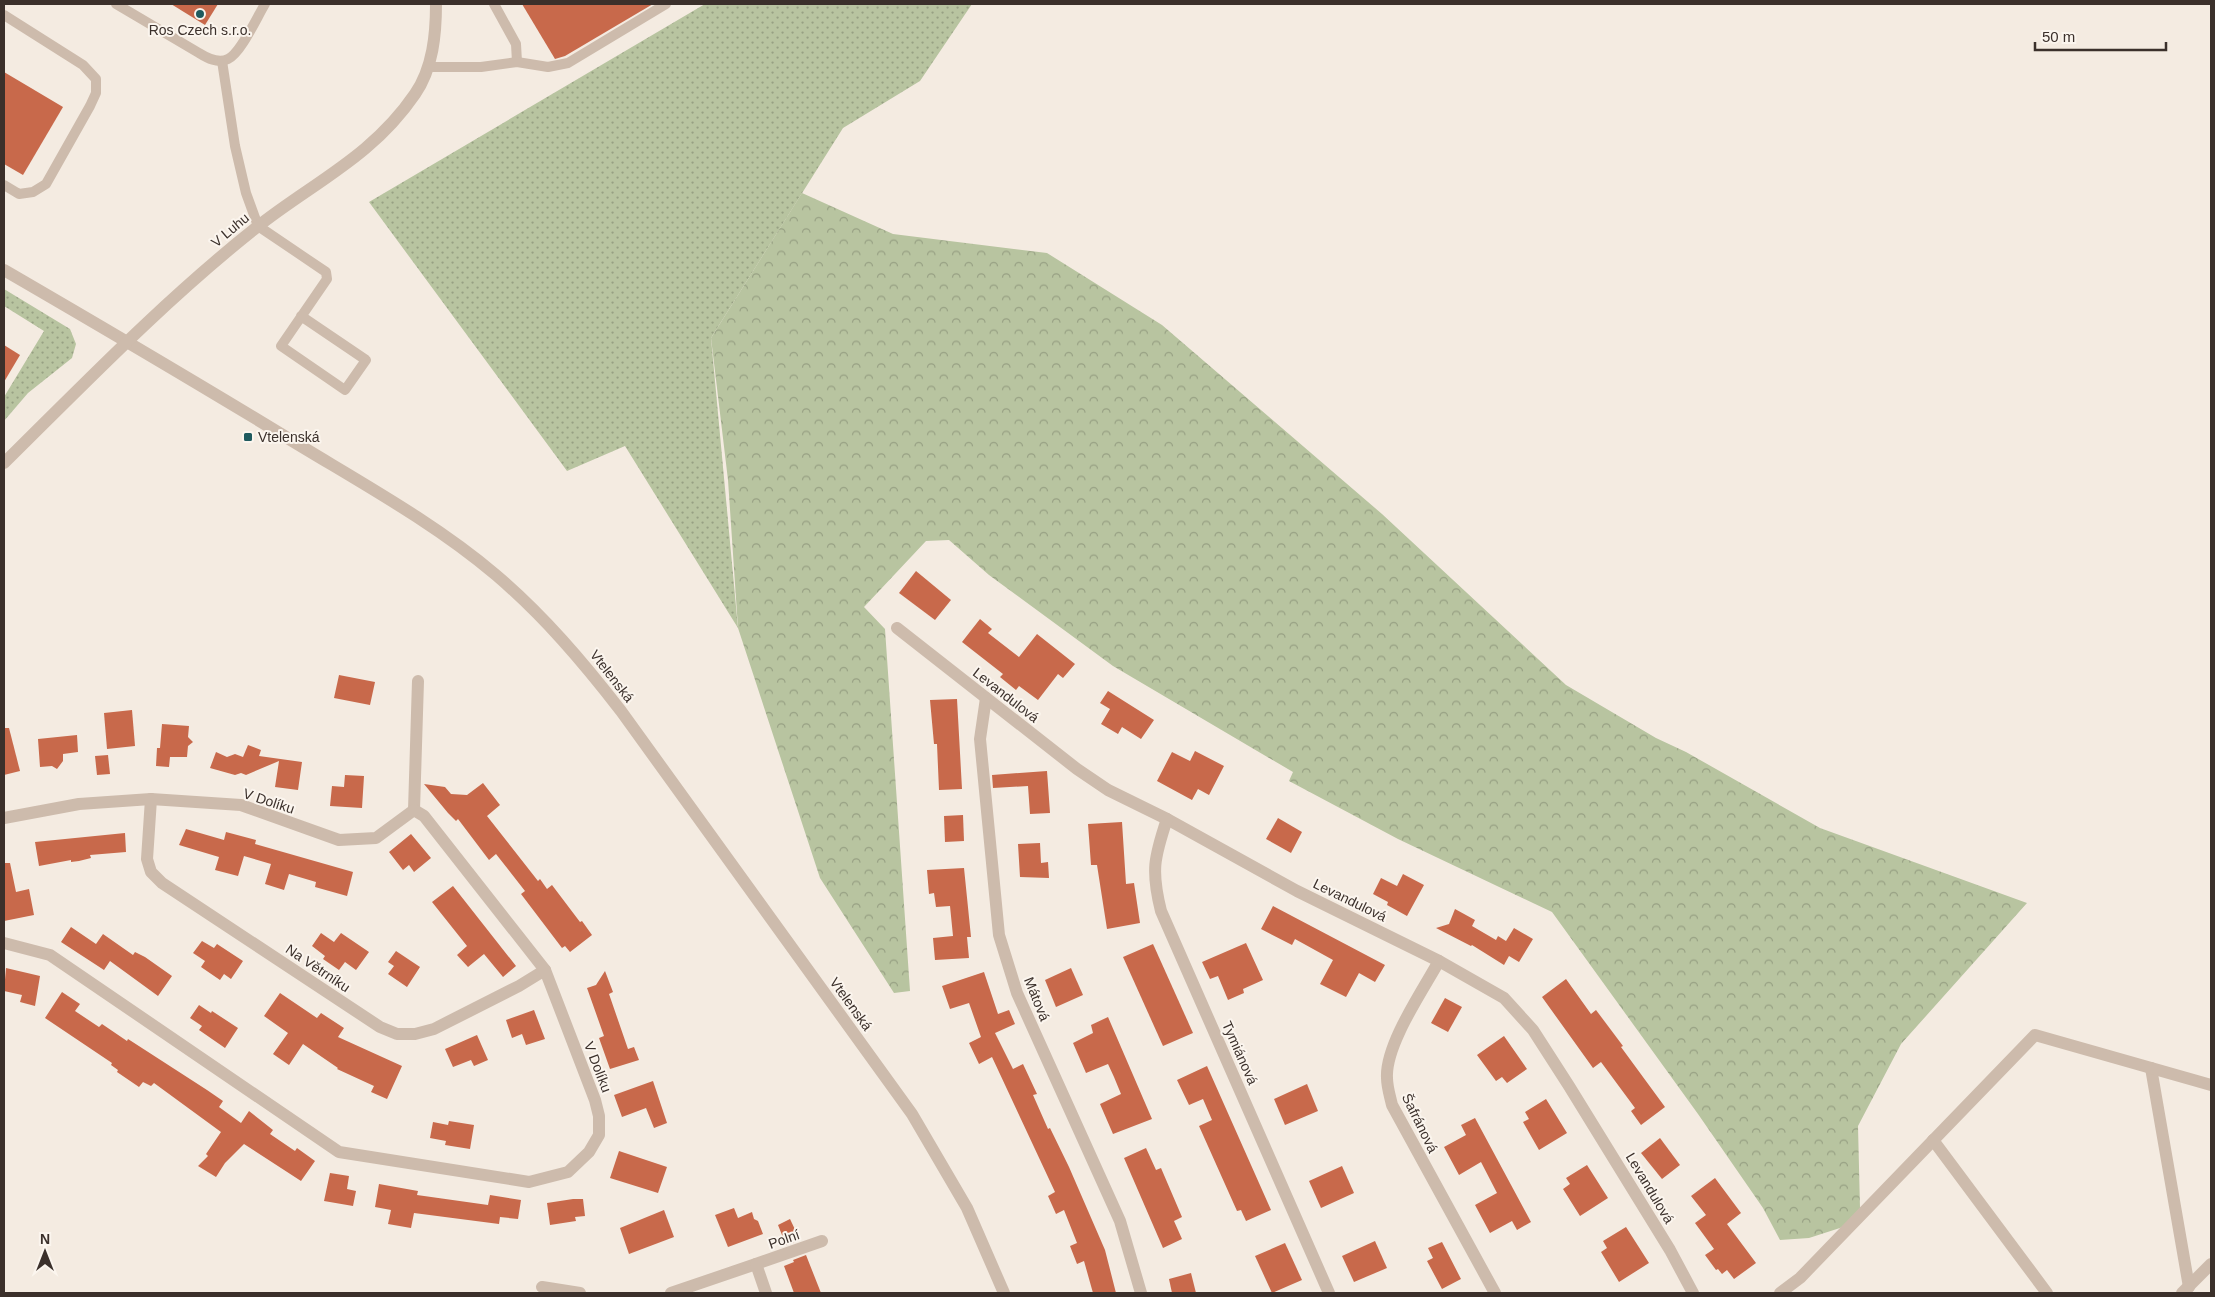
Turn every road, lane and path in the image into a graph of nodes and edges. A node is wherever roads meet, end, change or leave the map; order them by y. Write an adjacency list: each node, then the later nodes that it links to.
1 (116, 4): 7 (lane)
2 (265, 4): 7 (lane)
3 (436, 4): 9 (street, V Luhu)
4 (494, 4): 8 (lane)
5 (666, 4): 8 (lane)
6 (4, 15): 10 (lane)
7 (222, 61): 11 (lane)
8 (517, 62): 9 (lane)
9 (428, 67): 11 (street, V Luhu)
10 (4, 185)
11 (258, 226): 13 (lane); 14 (street, V Luhu)
12 (4, 270): 14 (street, Vtelenská)
13 (302, 316): 13 (lane)
14 (126, 342): 15 (street, V Luhu); 37 (street, Vtelenská)
15 (4, 464)
16 (897, 628): 18 (street, Levandulová)
17 (418, 681): 20 (street)
18 (986, 698): 22 (street, Levandulová); 38 (street, Mátová)
19 (151, 799): 20 (street, V Dolíku); 21 (street, V Dolíku); 25 (street, Na Větrníku)
20 (414, 810): 25 (street, V Dolíku)
21 (4, 818)
22 (1167, 820): 24 (street, Levandulová); 39 (street, Tymiánová)
23 (4, 943): 25 (street, V Dolíku)
24 (1440, 961): 40 (street, Šafránová); 41 (street, Levandulová)
25 (545, 970)
26 (2151, 1068): 27 (street); 28 (street); 33 (street)
27 (2211, 1085)
28 (1933, 1140): 42 (street); 43 (street)
29 (822, 1241): 30 (street, Polní)
30 (756, 1264): 35 (street); 36 (street, Polní)
31 (2211, 1264): 33 (street)
32 (542, 1287): 34 (street)
33 (2185, 1290)
34 (580, 1293)
35 (671, 1293)
36 (766, 1293)
37 (1004, 1293)
38 (1140, 1293)
39 (1329, 1293)
40 (1495, 1293)
41 (1693, 1293)
42 (1780, 1293)
43 (2047, 1293)

